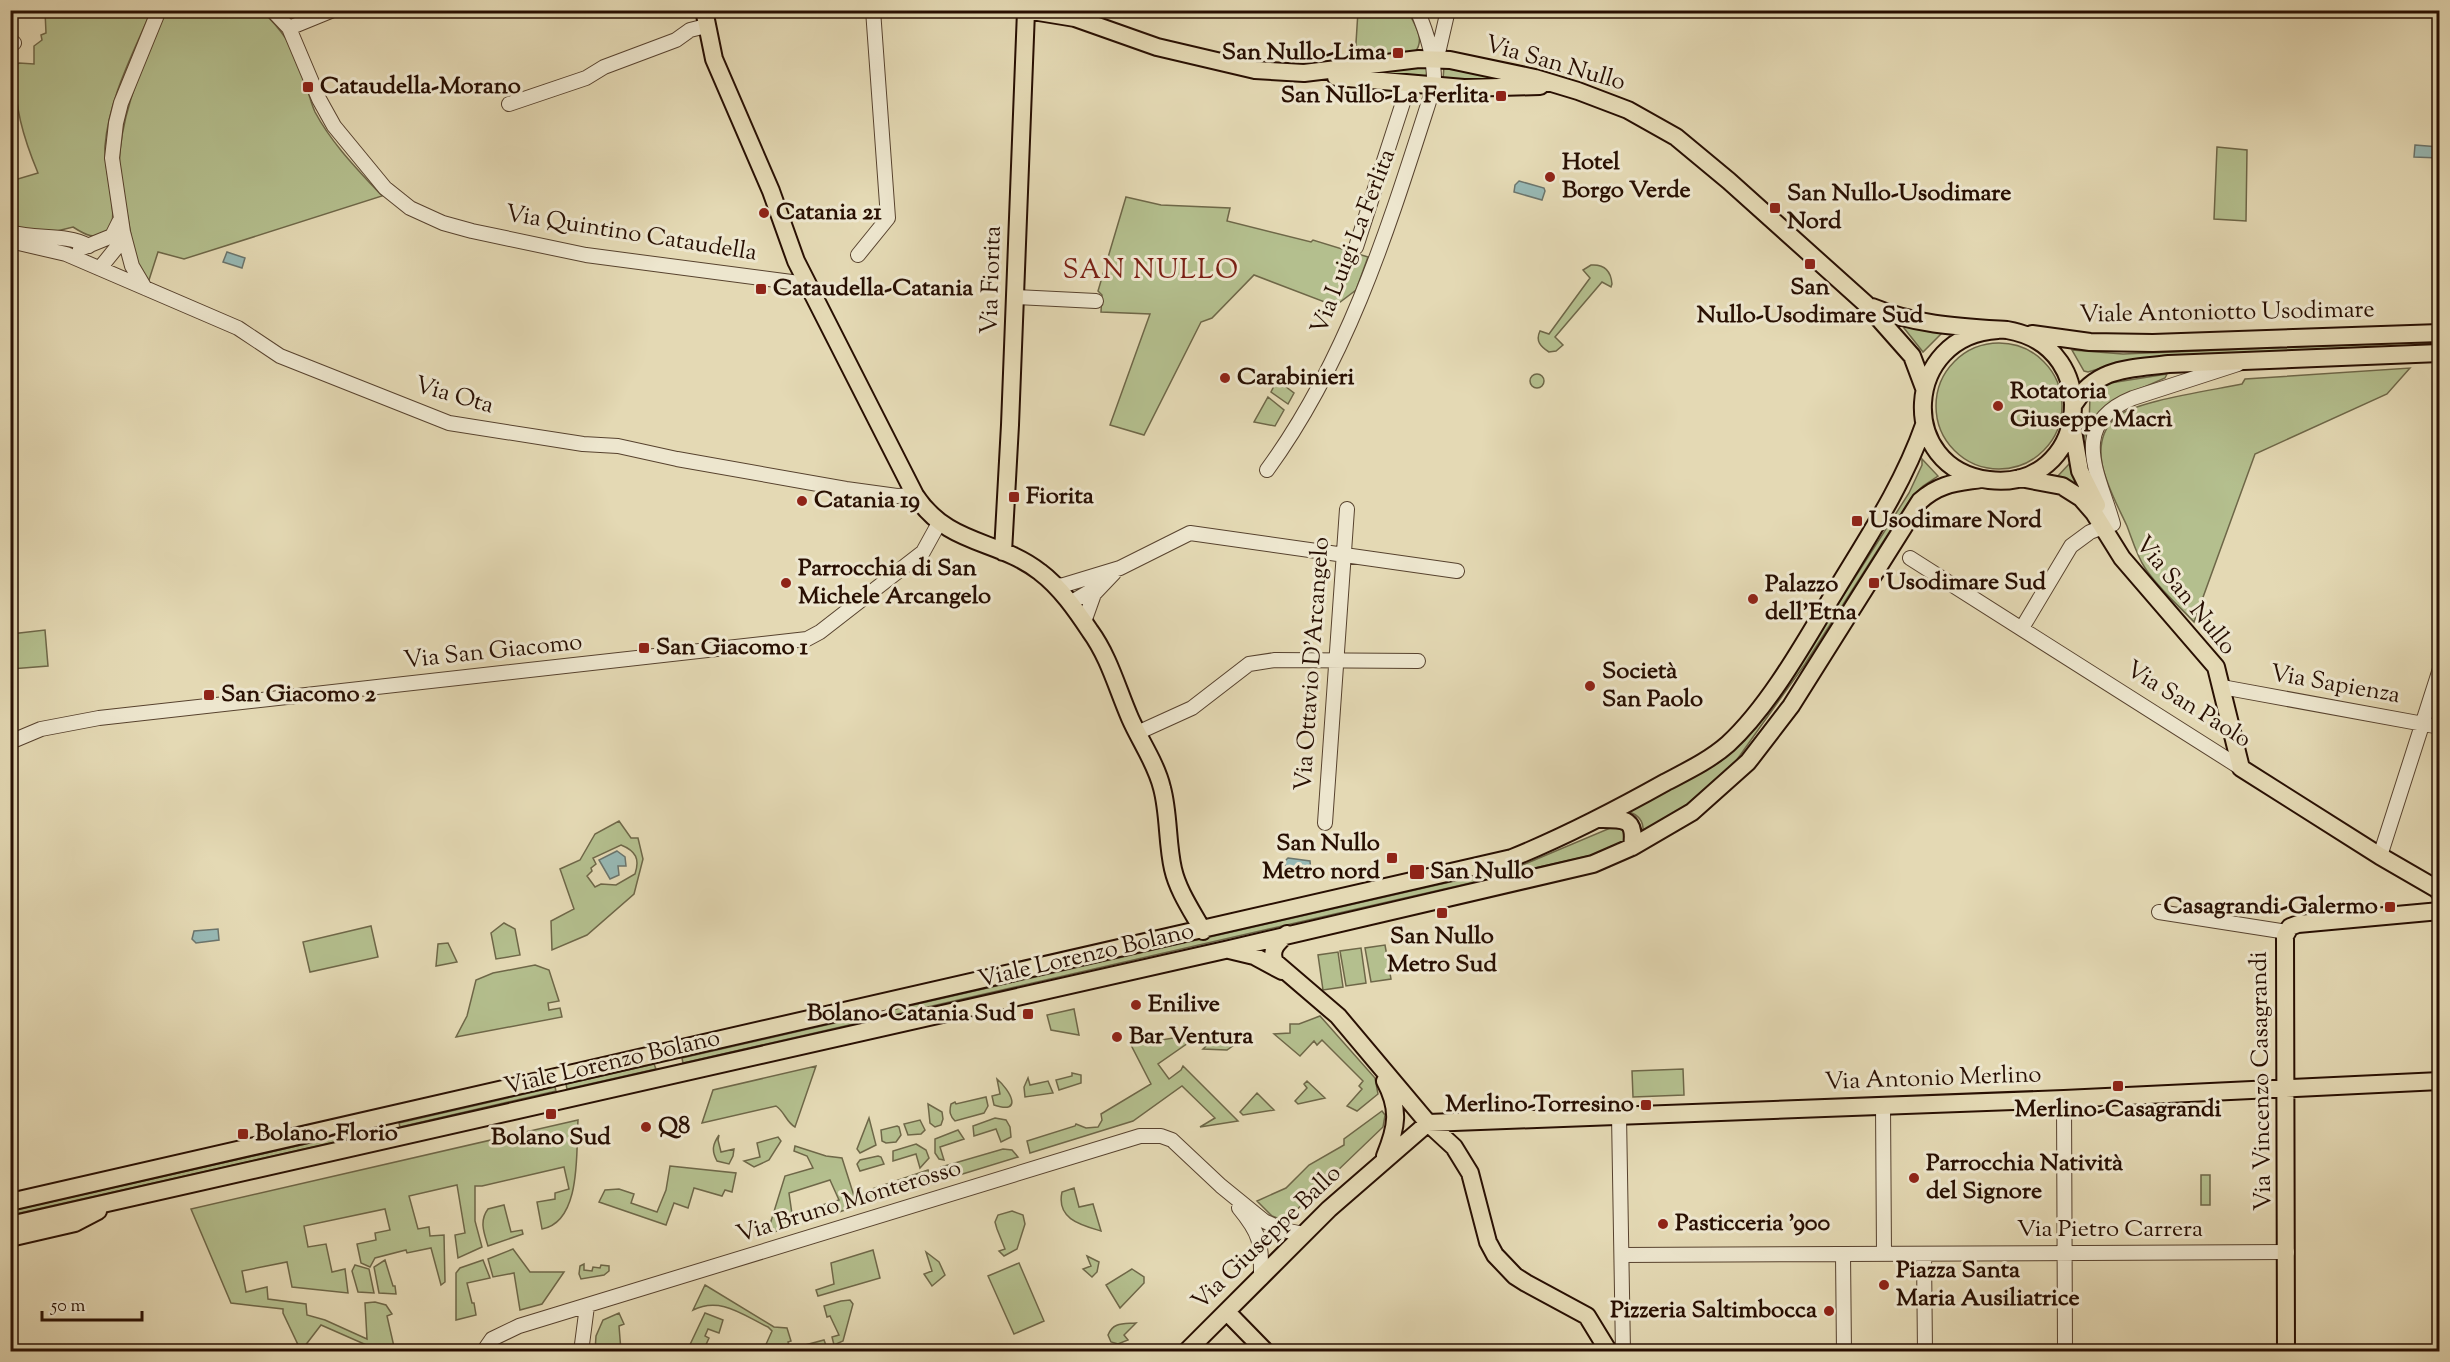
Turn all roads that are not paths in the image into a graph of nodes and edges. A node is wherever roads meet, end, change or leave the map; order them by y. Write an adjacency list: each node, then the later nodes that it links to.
1 (159, 10): 19 (street)
2 (272, 10): 10 (street, Via Quintino Cataudella)
3 (333, 10): 10 (street)
4 (873, 10): 26 (street)
5 (1417, 10): 11 (street)
6 (1448, 10): 11 (street)
7 (1026, 11): 8 (main road, Via San Nullo); 30 (main road, Via Fiorita)
8 (1077, 14): 13 (main road, Via San Nullo)
9 (705, 18): 18 (street); 28 (main road)
10 (289, 28): 28 (street, Via Quintino Cataudella)
11 (1433, 59): 12 (main road, Via San Nullo); 16 (street); 17 (main road, Via San Nullo)
12 (1382, 64): 13 (main road, Via San Nullo); 14 (street)
13 (1304, 73): 14 (main road)
14 (1382, 81): 15 (main road)
15 (1409, 84): 16 (main road); 24 (street)
16 (1434, 86): 17 (main road); 42 (street, Via Luigi La Ferlita)
17 (1559, 86): 32 (main road, Via San Nullo)
18 (509, 105)
19 (120, 211): 21 (street); 23 (street)
20 (10, 232): 23 (street)
21 (123, 232): 27 (street); 29 (street)
22 (10, 242): 25 (street, Via Ota)
23 (89, 246): 25 (street)
24 (1356, 247)
25 (66, 254): 27 (street, Via Ota)
26 (858, 255)
27 (100, 268): 29 (street, Via Ota)
28 (806, 281): 45 (main road)
29 (145, 288): 45 (street, Via Ota)
30 (1016, 297): 31 (street); 49 (main road, Via Fiorita)
31 (1096, 302)
32 (1866, 304): 33 (main road); 38 (main road)
33 (1998, 330): 34 (main road); 38 (main road)
34 (2016, 332): 35 (main road, Viale Antoniotto Usodimare); 39 (main road)
35 (2439, 333)
36 (2439, 353): 37 (main road, Viale Antoniotto Usodimare)
37 (2248, 361): 39 (main road, Viale Antoniotto Usodimare); 48 (street)
38 (1924, 388): 41 (main road)
39 (2074, 404): 40 (main road)
40 (2072, 422): 43 (main road); 48 (main road)
41 (1924, 425): 44 (main road); 68 (main road)
42 (1268, 470)
43 (2020, 478): 44 (main road); 48 (main road)
44 (1981, 479): 70 (main road)
45 (915, 495): 47 (main road)
46 (1347, 509): 50 (street, Via Ottavio D'Arcangelo)
47 (939, 523): 49 (main road); 66 (street, Via San Giacomo)
48 (2108, 526): 58 (street); 62 (main road, Via San Nullo)
49 (1003, 552): 55 (main road)
50 (1342, 555): 52 (street); 53 (street); 60 (street, Via Ottavio D'Arcangelo)
51 (1910, 558): 58 (street, Via San Paolo)
52 (1120, 568): 54 (street); 55 (street)
53 (1457, 571)
54 (1101, 584): 56 (street); 57 (street)
55 (1055, 586): 56 (main road)
56 (1070, 603): 57 (main road)
57 (1084, 622): 65 (main road)
58 (2022, 628): 67 (street, Via San Paolo)
59 (1418, 661): 60 (street)
60 (1335, 662): 65 (street); 69 (street, Via Ottavio D'Arcangelo)
61 (2439, 669): 63 (street)
62 (2222, 687): 63 (street, Via Sapienza); 67 (main road, Via San Nullo)
63 (2423, 724): 64 (street, Via Sapienza); 71 (street)
64 (2439, 727)
65 (1137, 733): 75 (main road)
66 (10, 742)
67 (2241, 768): 71 (main road, Via San Paolo)
68 (1600, 819): 70 (main road); 75 (main road)
69 (1325, 823)
70 (1632, 848): 77 (main road)
71 (2380, 856): 72 (main road, Via San Paolo)
72 (2439, 893)
73 (2439, 911): 76 (main road, Via Vincenzo Casagrandi)
74 (2159, 912): 76 (street)
75 (1203, 931): 90 (main road, Viale Lorenzo Bolano)
76 (2287, 932): 82 (main road, Via Vincenzo Casagrandi)
77 (1287, 934): 78 (main road); 79 (main road)
78 (1225, 950): 79 (main road); 91 (main road, Viale Lorenzo Bolano)
79 (1284, 972): 80 (main road)
80 (1373, 1058): 86 (main road); 87 (main road)
81 (2439, 1082): 82 (main road, Via Antonio Merlino)
82 (2287, 1088): 83 (main road, Via Antonio Merlino); 97 (main road, Via Vincenzo Casagrandi)
83 (2064, 1099): 84 (main road, Via Antonio Merlino); 98 (street)
84 (1883, 1105): 85 (main road, Via Antonio Merlino); 96 (street)
85 (1619, 1115): 86 (main road, Via Antonio Merlino); 101 (street)
86 (1428, 1123): 87 (main road, Via Giuseppe Ballo); 105 (main road)
87 (1383, 1159): 94 (main road, Via Giuseppe Ballo)
88 (1221, 1186): 94 (street); 102 (street); 103 (street, Via Bruno Monterosso)
89 (10, 1197): 90 (main road)
90 (30, 1197): 92 (main road, Viale Lorenzo Bolano)
91 (117, 1200): 93 (main road, Viale Lorenzo Bolano); 95 (main road)
92 (10, 1202)
93 (10, 1225)
94 (1304, 1234): 102 (main road, Via Giuseppe Ballo)
95 (10, 1238)
96 (1884, 1248): 99 (street, Via Pietro Carrera); 100 (street, Via Pietro Carrera)
97 (2287, 1252): 98 (street, Via Pietro Carrera); 114 (main road, Via Vincenzo Casagrandi)
98 (2066, 1253): 100 (street, Via Pietro Carrera); 113 (street)
99 (1838, 1254): 101 (street); 111 (street)
100 (1929, 1254): 112 (street)
101 (1622, 1255): 110 (street)
102 (1261, 1278): 104 (main road, Via Giuseppe Ballo)
103 (587, 1306): 106 (street, Via Bruno Monterosso); 107 (street)
104 (1227, 1312): 108 (main road, Via Giuseppe Ballo); 109 (main road)
105 (1608, 1349)
106 (483, 1352)
107 (581, 1352)
108 (1186, 1352)
109 (1266, 1352)
110 (1623, 1352)
111 (1844, 1352)
112 (1925, 1352)
113 (2065, 1352)
114 (2286, 1352)

